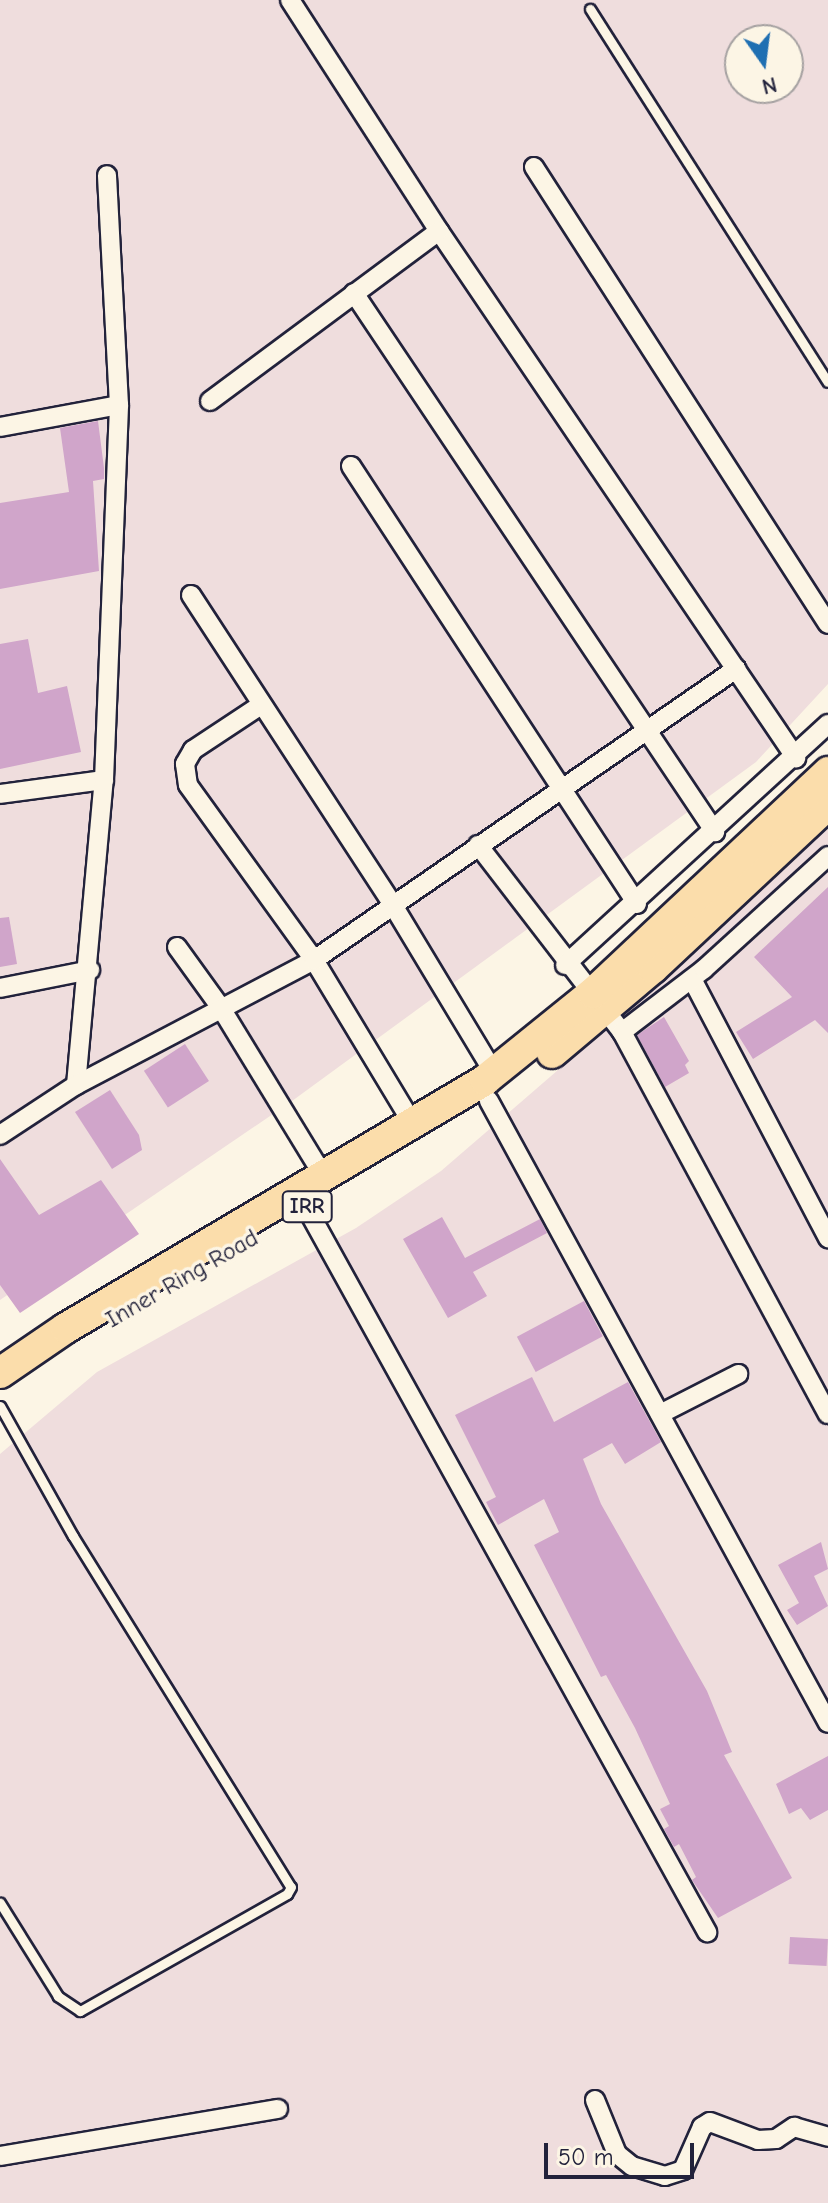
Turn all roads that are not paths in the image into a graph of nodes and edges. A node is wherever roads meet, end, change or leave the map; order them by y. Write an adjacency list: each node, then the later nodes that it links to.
1 (290, 0): 5 (street)
2 (590, 9): 7 (lane)
3 (534, 167): 13 (street)
4 (107, 175): 9 (street)
5 (439, 231): 6 (street); 14 (street)
6 (354, 293): 8 (street); 17 (street)
7 (828, 382)
8 (210, 401)
9 (119, 405): 10 (street); 20 (street)
10 (0, 427)
11 (351, 466): 21 (street)
12 (191, 595): 15 (street)
13 (828, 624)
14 (736, 669): 17 (street); 18 (street)
15 (261, 705): 27 (street); 30 (street)
16 (828, 724): 18 (street)
17 (649, 731): 21 (street); 24 (street)
18 (796, 758): 24 (street)
19 (828, 772): 36 (main road, IRR)
20 (104, 780): 22 (street); 32 (street)
21 (563, 790): 25 (street); 28 (street)
22 (0, 794)
23 (828, 804): 36 (main road, IRR)
24 (715, 832): 28 (street)
25 (478, 845): 27 (street); 31 (street)
26 (828, 856): 33 (street)
27 (391, 902): 30 (street); 38 (street)
28 (637, 904): 31 (street)
29 (177, 947): 35 (street)
30 (314, 960): 35 (street); 39 (street)
31 (565, 965): 36 (street)
32 (90, 970): 34 (street); 37 (street)
33 (692, 979): 36 (street); 43 (street)
34 (0, 988)
35 (221, 1008): 37 (street); 41 (street)
36 (607, 1012): 38 (main road, Inner Ring Road / IRR); 49 (street)
37 (76, 1085): 40 (street)
38 (492, 1087): 39 (main road, Inner Ring Road / IRR); 42 (main road, Inner Ring Road / IRR); 48 (street)
39 (413, 1124): 41 (main road, Inner Ring Road / IRR)
40 (0, 1135)
41 (324, 1177): 44 (main road, Inner Ring Road / IRR)
42 (306, 1207): 46 (main road, Inner Ring Road / IRR); 52 (street)
43 (828, 1238)
44 (0, 1373)
45 (738, 1374): 48 (street)
46 (0, 1394)
47 (0, 1406): 51 (lane)
48 (660, 1414): 50 (street)
49 (828, 1414)
50 (828, 1723)
51 (0, 1903)
52 (707, 1932)
53 (595, 2100): 55 (street)
54 (278, 2109): 56 (street)
55 (828, 2137)
56 (0, 2156)

